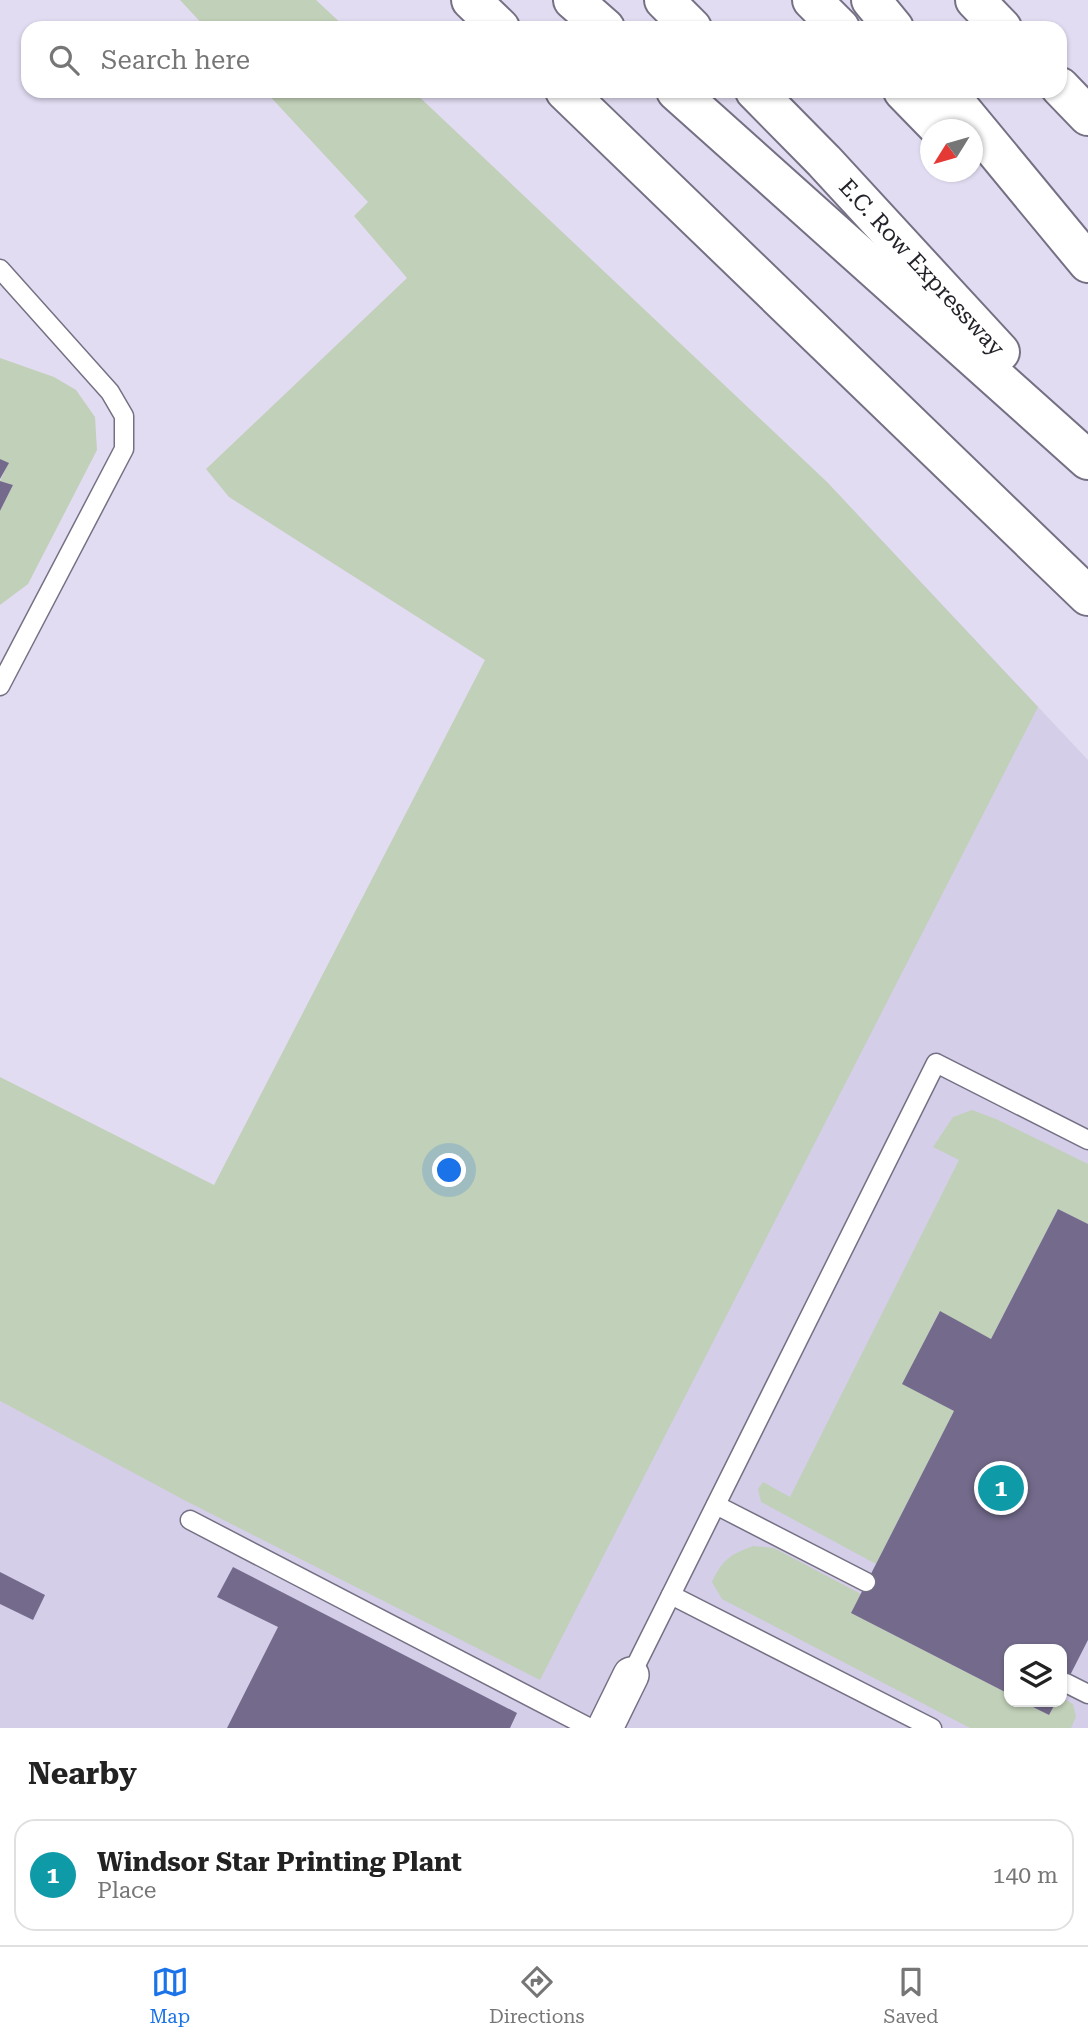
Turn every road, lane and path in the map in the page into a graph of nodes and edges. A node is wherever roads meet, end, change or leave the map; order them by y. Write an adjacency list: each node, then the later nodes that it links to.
1 (471, 0): 7 (main road)
2 (573, 0): 8 (main road)
3 (664, 0): 9 (main road)
4 (812, 0): 10 (main road)
5 (871, 0): 11 (main road)
6 (975, 0): 12 (main road)
7 (493, 21)
8 (597, 21)
9 (685, 21)
10 (833, 21)
11 (888, 21)
12 (995, 21)
13 (1067, 95): 19 (main road)
14 (572, 98): 27 (main road)
15 (684, 98): 26 (main road)
16 (762, 98): 25 (main road, E.C. Row Expressway)
17 (910, 98): 20 (main road)
18 (952, 98): 22 (main road)
19 (1088, 116)
20 (931, 119)
21 (983, 171): 24 (main road)
22 (1088, 263)
23 (0, 270): 28 (lane)
24 (1088, 276)
25 (1088, 448)
26 (1088, 460)
27 (1088, 596)
28 (0, 686)
29 (1088, 1140): 30 (lane)
30 (716, 1505): 32 (lane); 33 (lane)
31 (190, 1520): 37 (lane)
32 (866, 1583)
33 (671, 1595): 34 (lane); 39 (lane)
34 (631, 1675): 38 (street)
35 (1067, 1684): 36 (lane)
36 (1088, 1694)
37 (590, 1728)
38 (604, 1728)
39 (932, 1728)

